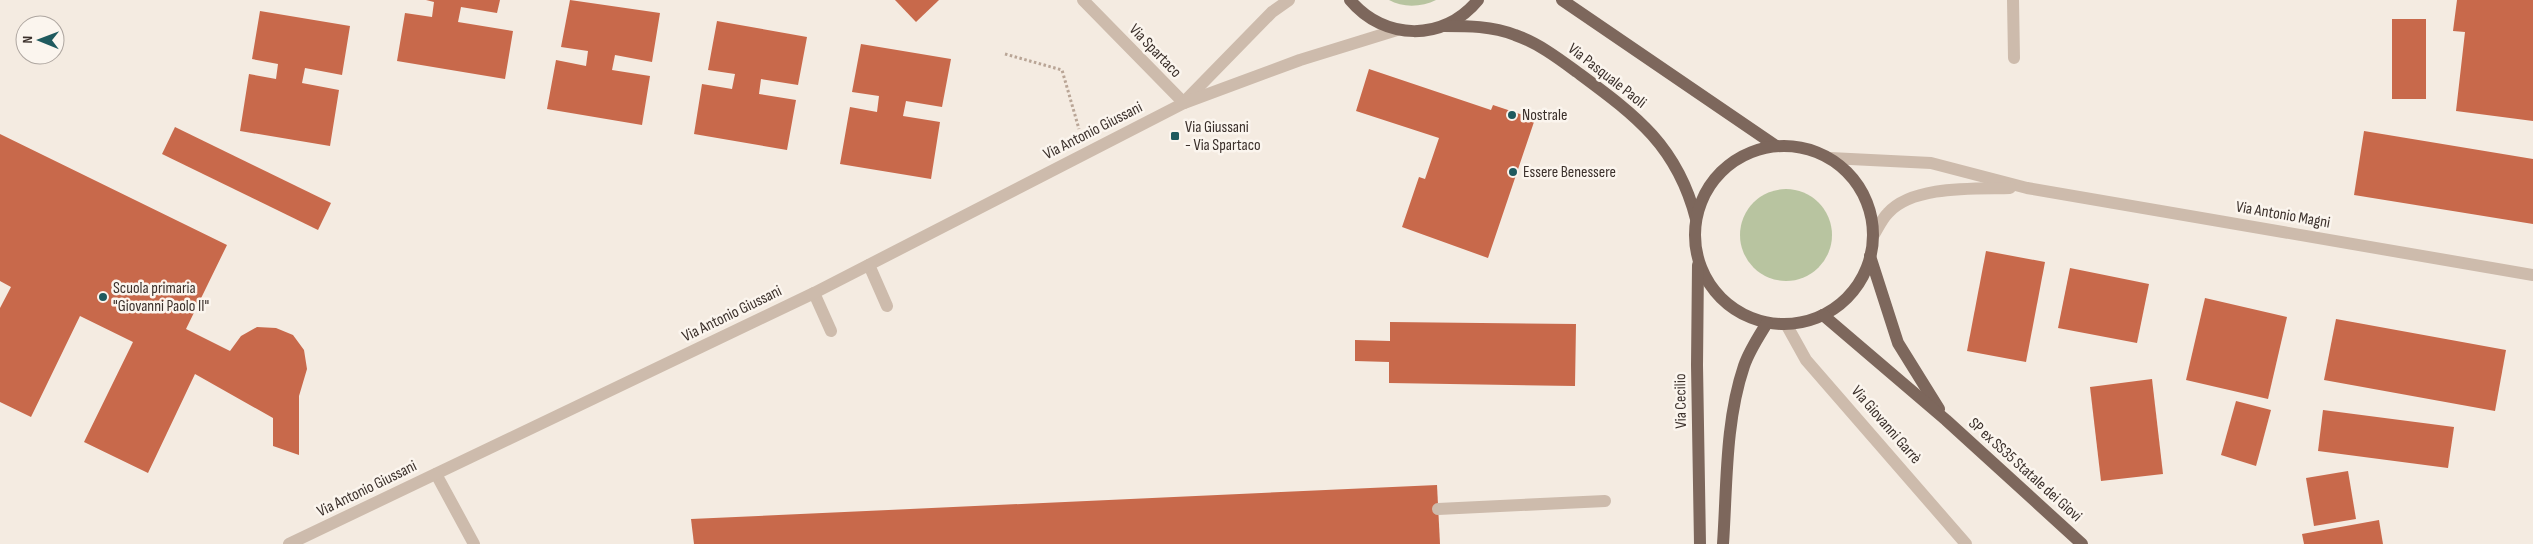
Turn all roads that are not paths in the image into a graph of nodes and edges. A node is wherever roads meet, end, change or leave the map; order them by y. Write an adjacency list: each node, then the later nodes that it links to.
1 (1083, 0): 10 (street, Via Spartaco)
2 (1289, 0): 10 (street, Via Antonio Giussani)
3 (1350, 0): 8 (main road)
4 (1478, 0): 7 (main road)
5 (1562, 0): 11 (main road)
6 (2013, 0): 9 (street)
7 (1444, 26): 8 (main road); 14 (main road, Via Pasquale Paoli)
8 (1397, 30): 10 (street, Via Antonio Giussani)
9 (2014, 58)
10 (1184, 103): 18 (street, Via Antonio Giussani)
11 (1776, 146): 12 (main road); 14 (main road)
12 (1830, 158): 13 (street); 15 (main road)
13 (2027, 188): 15 (street); 19 (street, Via Antonio Magni)
14 (1696, 221): 17 (main road)
15 (1873, 236): 16 (main road)
16 (1870, 256): 22 (main road); 26 (main road, SP ex SS35 Statale dei Giovi)
17 (1698, 257): 23 (main road); 32 (main road, Via Cecilio)
18 (869, 265): 20 (street, Via Antonio Giussani); 21 (street)
19 (2533, 275)
20 (814, 293): 25 (street); 27 (street, Via Antonio Giussani)
21 (887, 306)
22 (1823, 315): 24 (main road); 26 (main road, SP ex SS35 Statale dei Giovi)
23 (1768, 322): 24 (main road); 33 (main road)
24 (1786, 324): 34 (street, Via Giovanni Garrè)
25 (831, 331)
26 (1946, 420): 35 (main road, SP ex SS35 Statale dei Giovi)
27 (436, 474): 30 (street, Via Antonio Giussani); 31 (street)
28 (1605, 501): 29 (street)
29 (1438, 509)
30 (289, 544)
31 (474, 544)
32 (1700, 544)
33 (1723, 544)
34 (1966, 544)
35 (2082, 544)

